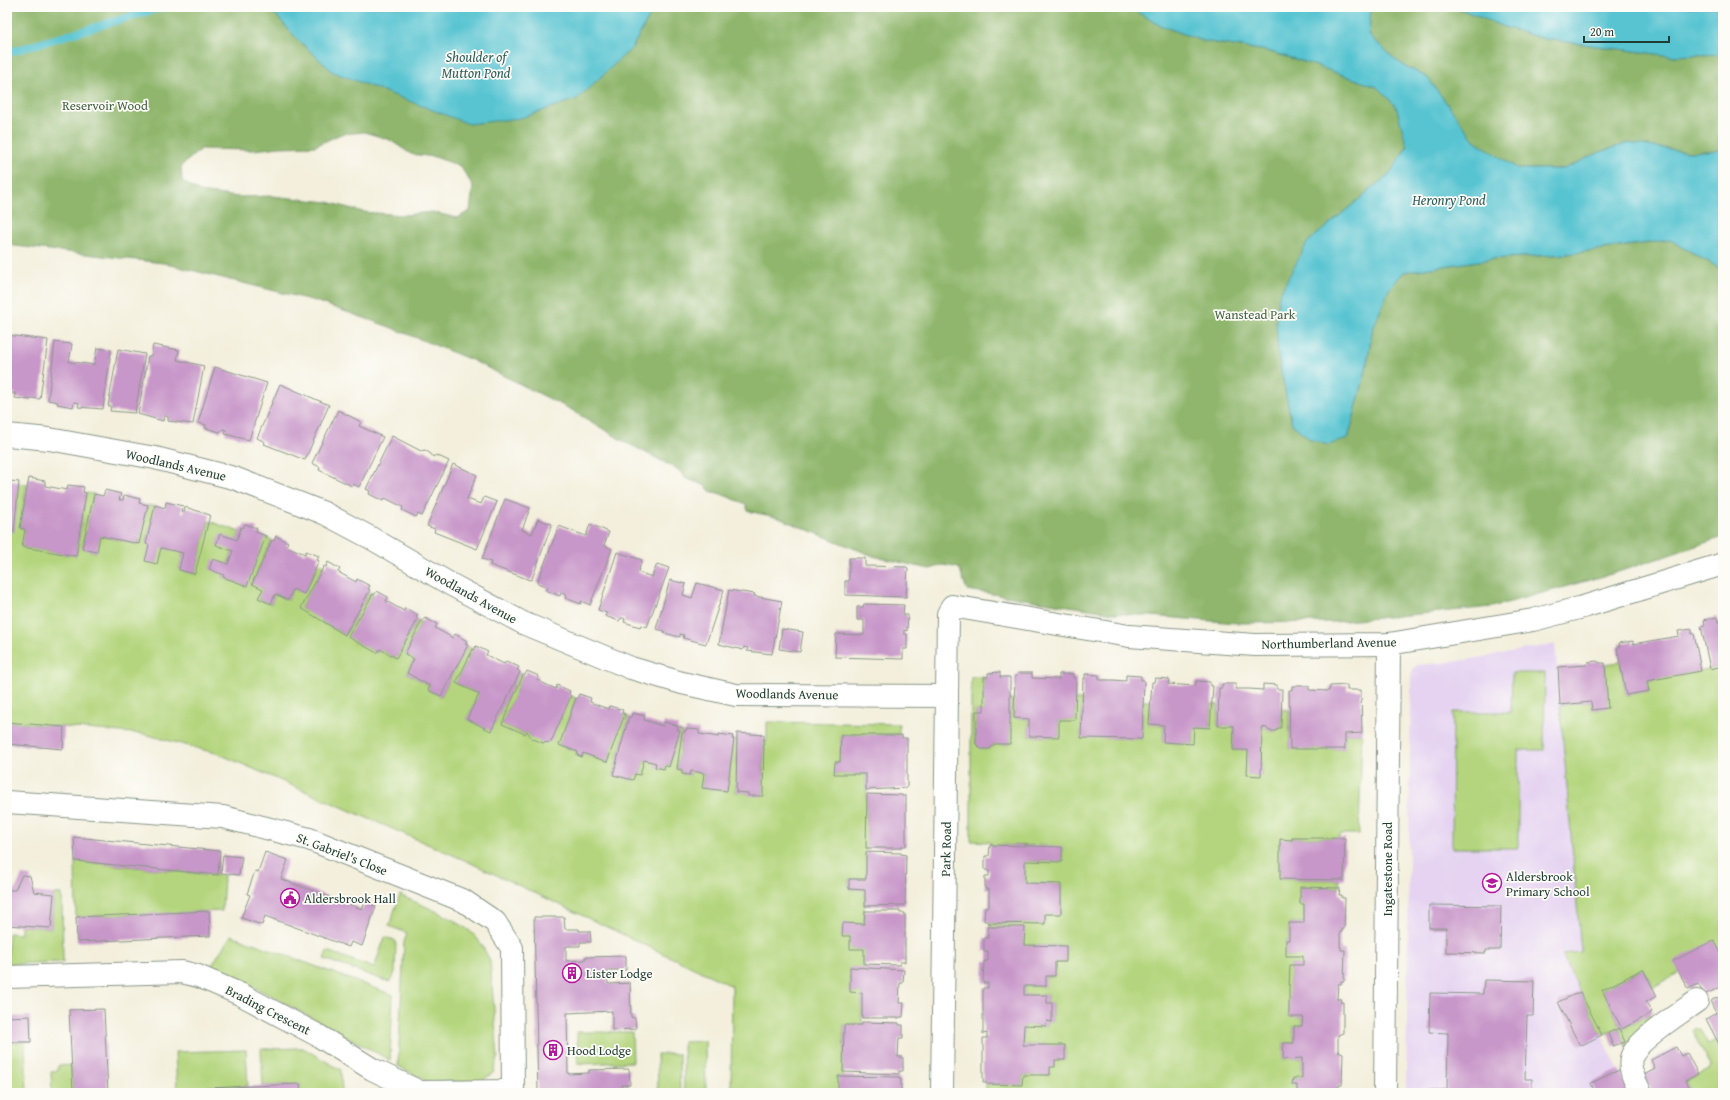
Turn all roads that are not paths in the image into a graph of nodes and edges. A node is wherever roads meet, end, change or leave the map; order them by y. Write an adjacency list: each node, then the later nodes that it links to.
1 (7, 435): 5 (street, Woodlands Avenue)
2 (1723, 564): 4 (street, Northumberland Avenue)
3 (952, 606): 4 (street, Northumberland Avenue); 5 (street, Park Road)
4 (1388, 644): 11 (street, Ingatestone Road)
5 (947, 696): 10 (street, Park Road)
6 (7, 802): 9 (street, St. Gabriel's Close)
7 (7, 977): 9 (street, Brading Crescent)
8 (1697, 1001): 12 (street)
9 (513, 1092)
10 (942, 1093)
11 (1385, 1093)
12 (1641, 1093)

